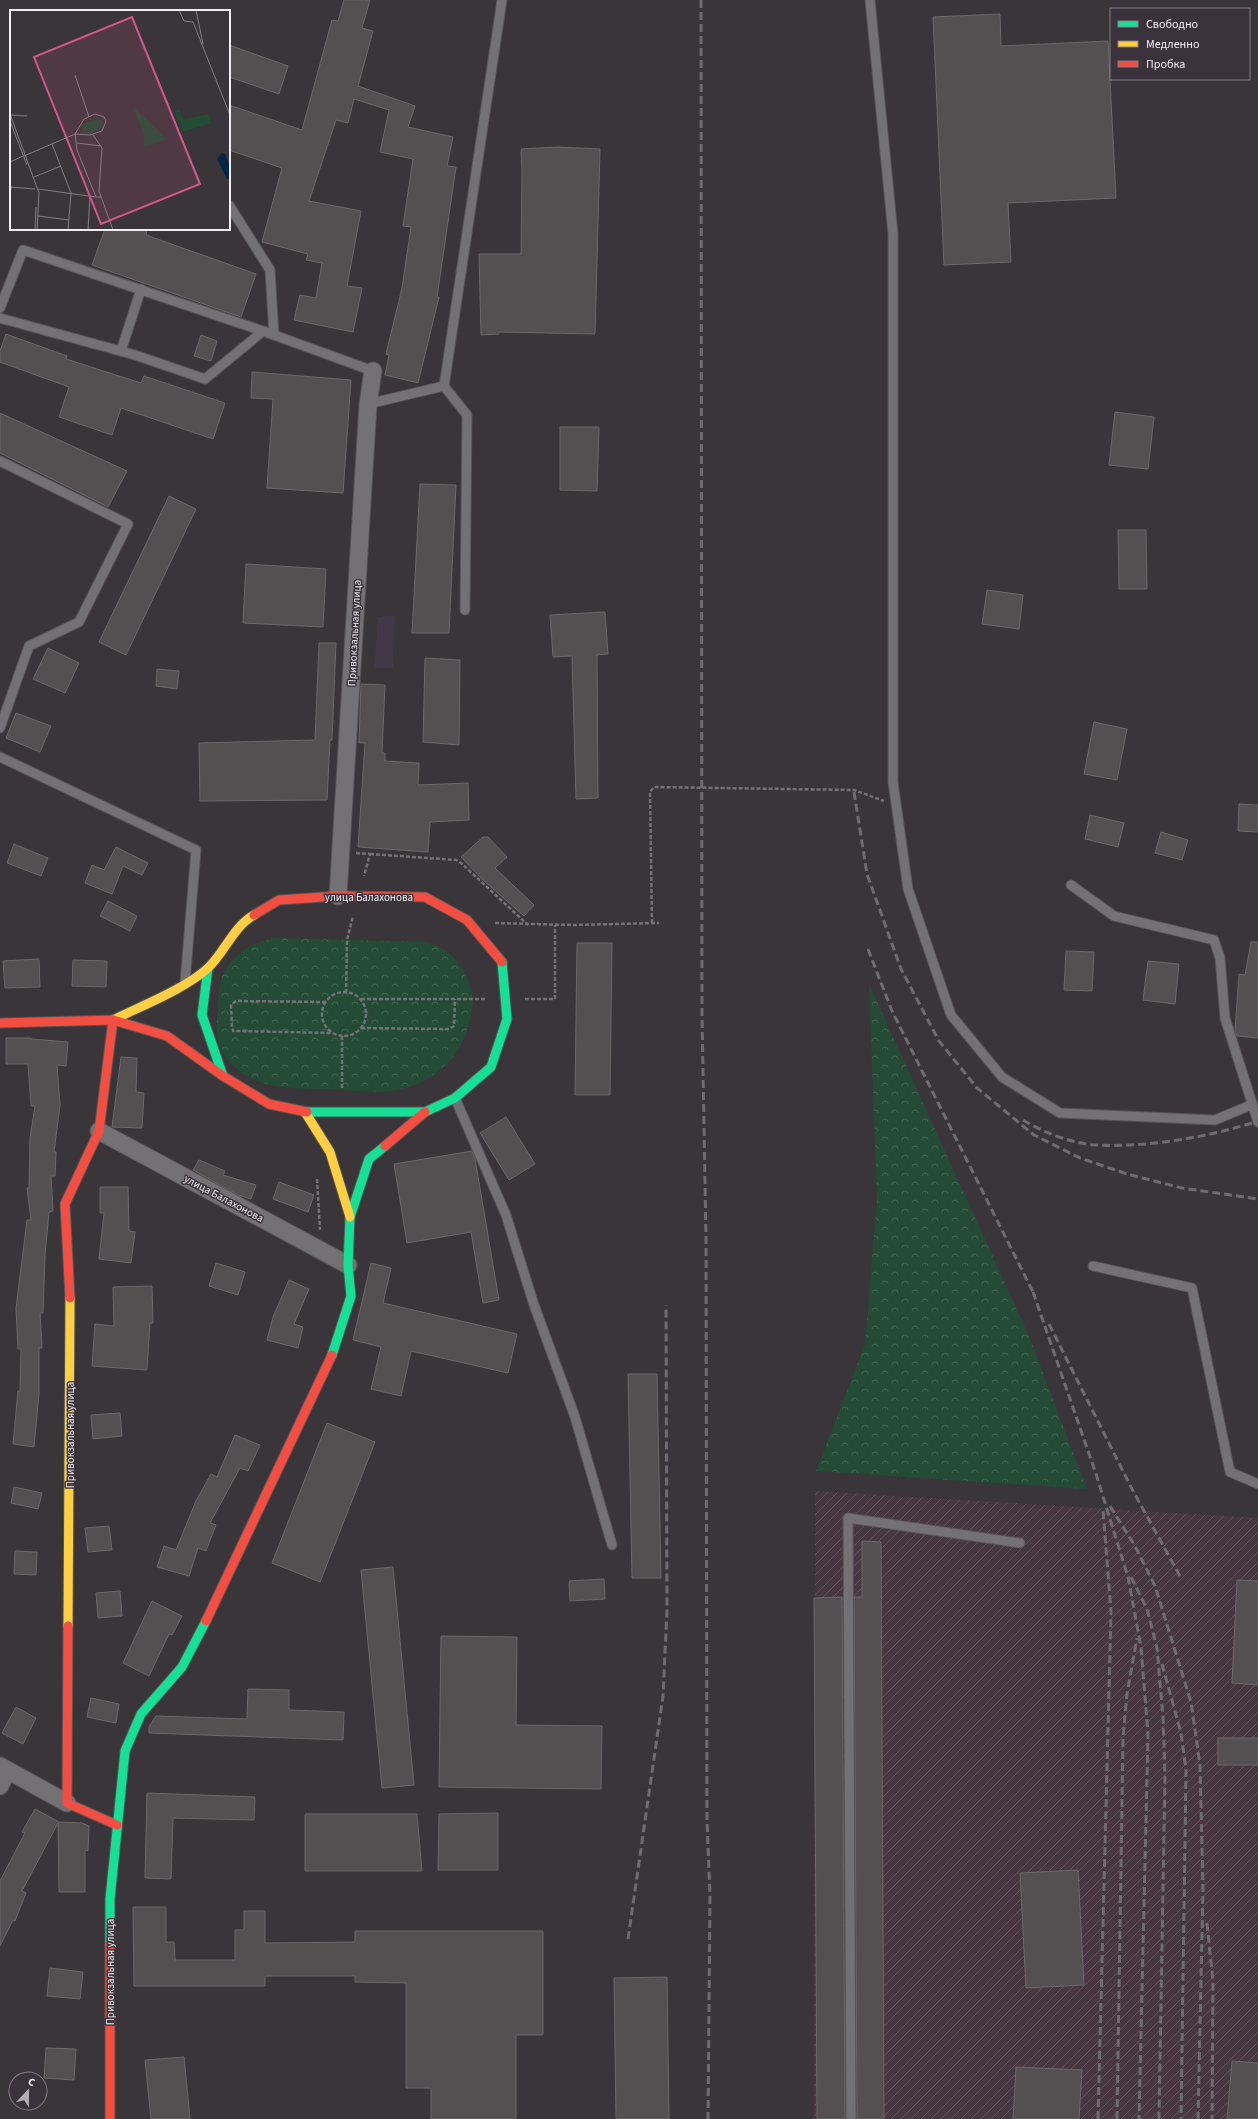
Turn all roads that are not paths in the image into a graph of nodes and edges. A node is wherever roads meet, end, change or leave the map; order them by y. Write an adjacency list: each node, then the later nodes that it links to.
1 (502, 0): 11 (lane)
2 (870, 0): 25 (lane)
3 (230, 207): 8 (lane)
4 (141, 290): 5 (lane); 7 (lane); 9 (lane)
5 (0, 308)
6 (0, 318): 9 (lane)
7 (263, 331): 8 (lane); 9 (lane)
8 (274, 334): 10 (lane)
9 (121, 350)
10 (373, 371): 12 (street, Привокзальная улица)
11 (444, 386): 12 (lane); 14 (lane)
12 (368, 404): 18 (street, Привокзальная улица)
13 (0, 461): 15 (lane)
14 (465, 610)
15 (0, 728)
16 (0, 757): 20 (lane)
17 (1071, 884): 25 (lane)
18 (338, 896): 19 (street, улица Балахонова); 24 (street, улица Балахонова)
19 (208, 968): 20 (street, улица Балахонова); 23 (street)
20 (185, 984): 21 (street, улица Балахонова)
21 (113, 1020): 22 (street, улица Балахонова); 23 (street, улица Балахонова); 29 (street, Привокзальная улица)
22 (0, 1023)
23 (223, 1076): 26 (street, улица Балахонова)
24 (455, 1098): 27 (street, улица Балахонова); 35 (lane)
25 (1251, 1105): 28 (lane)
26 (305, 1112): 27 (street, улица Балахонова); 30 (street, Привокзальная улица)
27 (425, 1112): 30 (street, Привокзальная улица)
28 (1258, 1122)
29 (99, 1131): 31 (street, улица Балахонова); 38 (street, Привокзальная улица)
30 (350, 1217): 31 (street, Привокзальная улица)
31 (348, 1265): 39 (street, Привокзальная улица)
32 (1093, 1266): 33 (lane)
33 (1258, 1484)
34 (1020, 1543): 41 (lane)
35 (612, 1545)
36 (4, 1769): 37 (street); 38 (street)
37 (0, 1786)
38 (67, 1803): 39 (street)
39 (117, 1825): 40 (street, Привокзальная улица)
40 (110, 2119)
41 (851, 2119)

